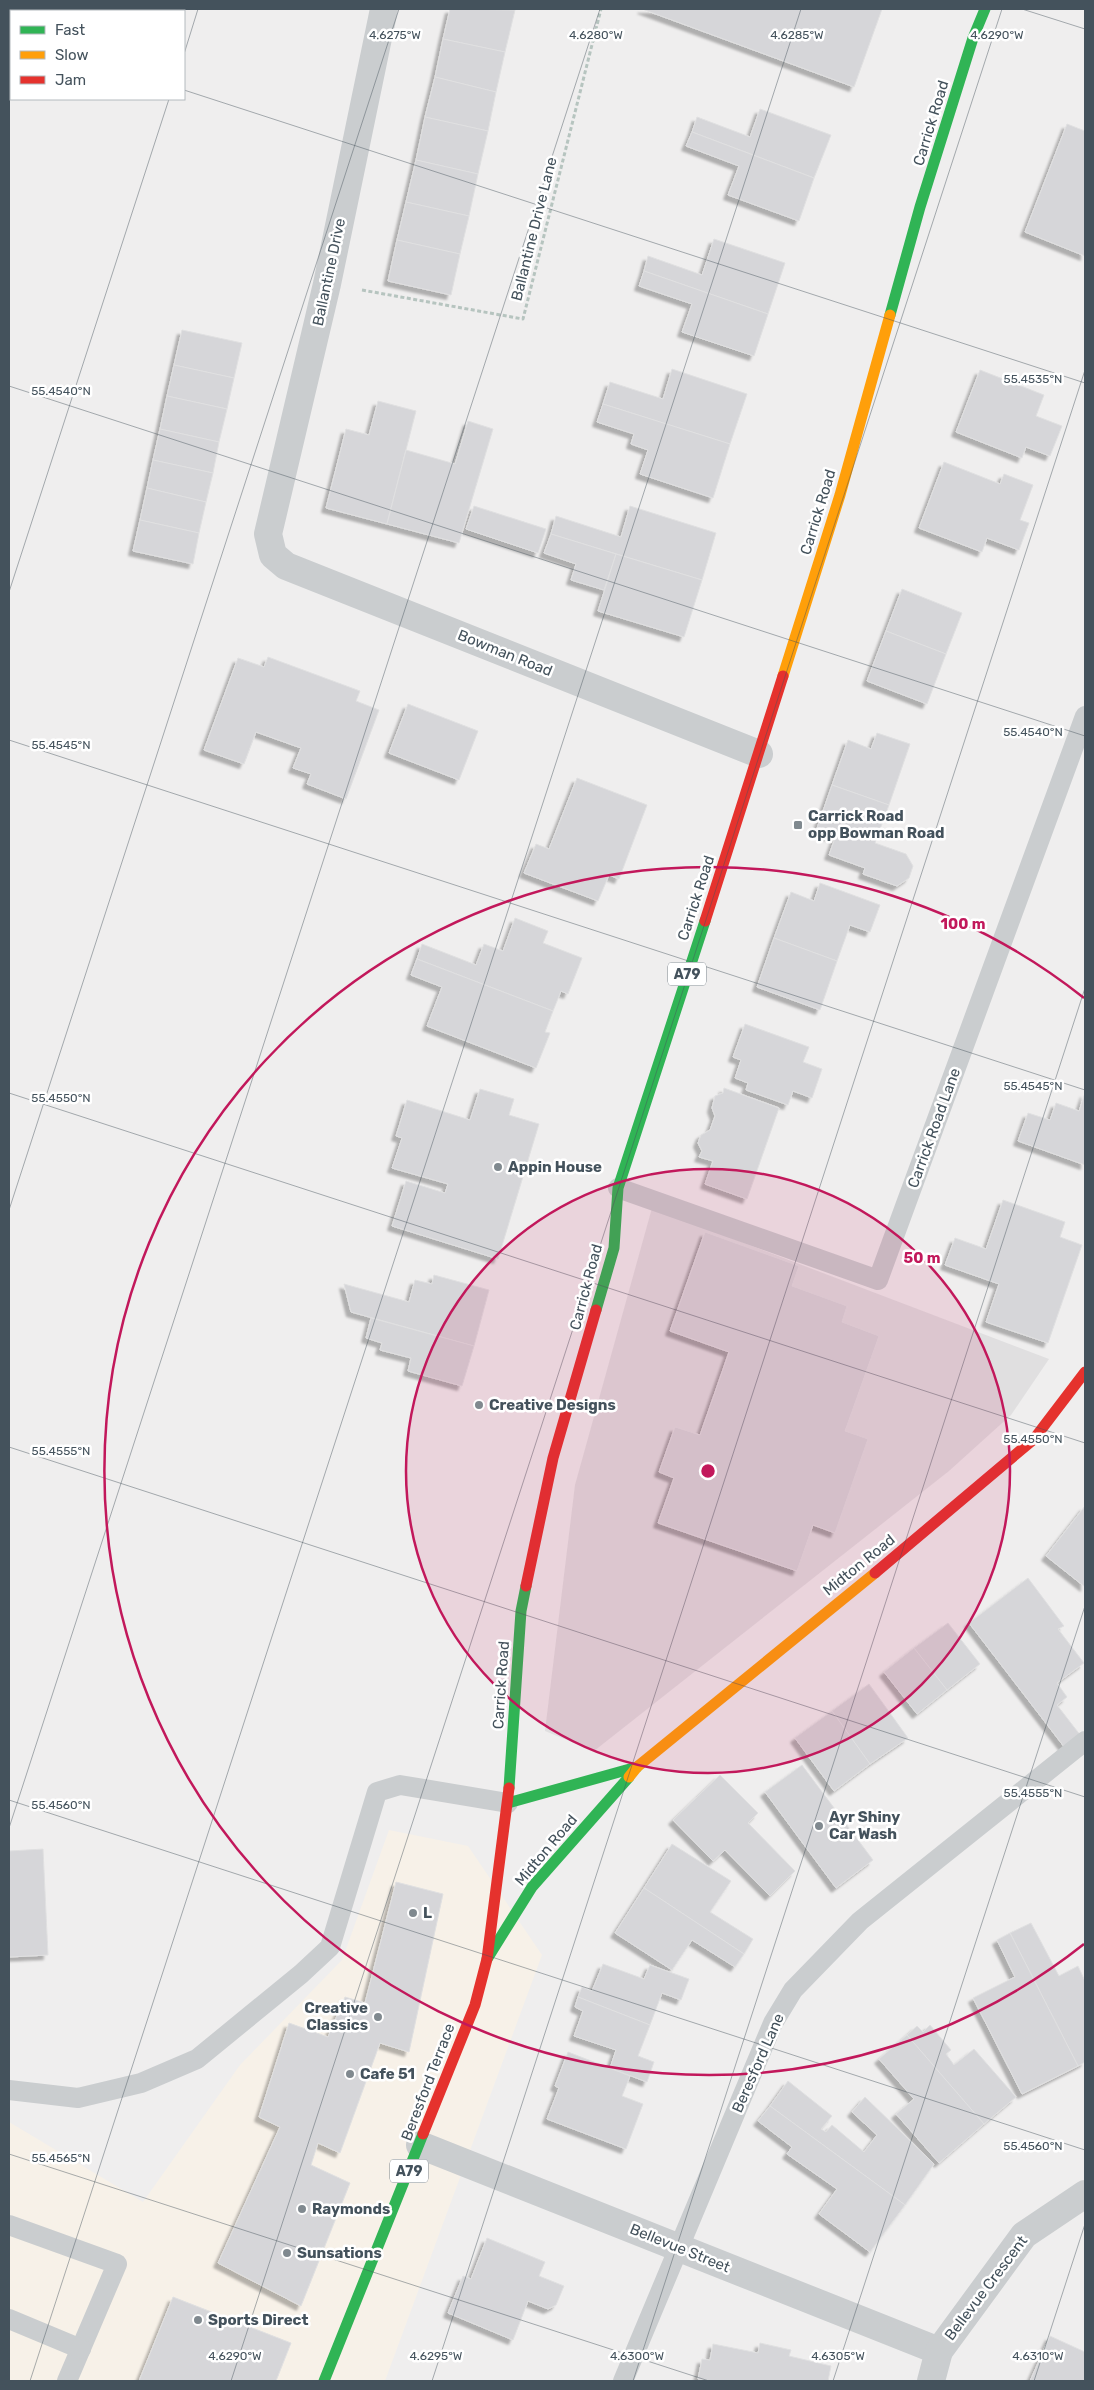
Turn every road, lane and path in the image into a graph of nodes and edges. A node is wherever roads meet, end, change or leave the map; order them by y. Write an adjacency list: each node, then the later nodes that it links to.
1 (384, 9): 4 (street, Ballantine Drive)
2 (601, 9): 4 (path, Ballantine Drive Lane)
3 (984, 9): 7 (main road, Carrick Road / A79)
4 (327, 284): 5 (street, Ballantine Drive)
5 (268, 534): 7 (street, Bowman Road)
6 (1085, 716): 8 (lane, Carrick Road Lane)
7 (759, 754): 8 (main road, Carrick Road / A79)
8 (618, 1188): 12 (main road, Carrick Road / A79)
9 (1085, 1372): 11 (main road, Midton Road)
10 (1085, 1741): 18 (lane, Beresford Lane)
11 (637, 1768): 12 (main road, Midton Road); 13 (main road, Midton Road)
12 (508, 1803): 13 (main road, Carrick Road / A79); 14 (lane)
13 (487, 1959): 15 (main road, Beresford Terrace / A79)
14 (9, 2090)
15 (420, 2144): 18 (street, Bellevue Street); 23 (main road, Beresford Terrace / A79)
16 (1085, 2194): 21 (street, Bellevue Crescent)
17 (9, 2224): 20 (lane)
18 (679, 2248): 21 (street, Bellevue Street); 24 (lane, Beresford Lane)
19 (9, 2319): 20 (lane)
20 (81, 2349): 22 (lane)
21 (940, 2351): 25 (street, Bellevue Crescent)
22 (67, 2381)
23 (324, 2381)
24 (623, 2381)
25 (931, 2381)

